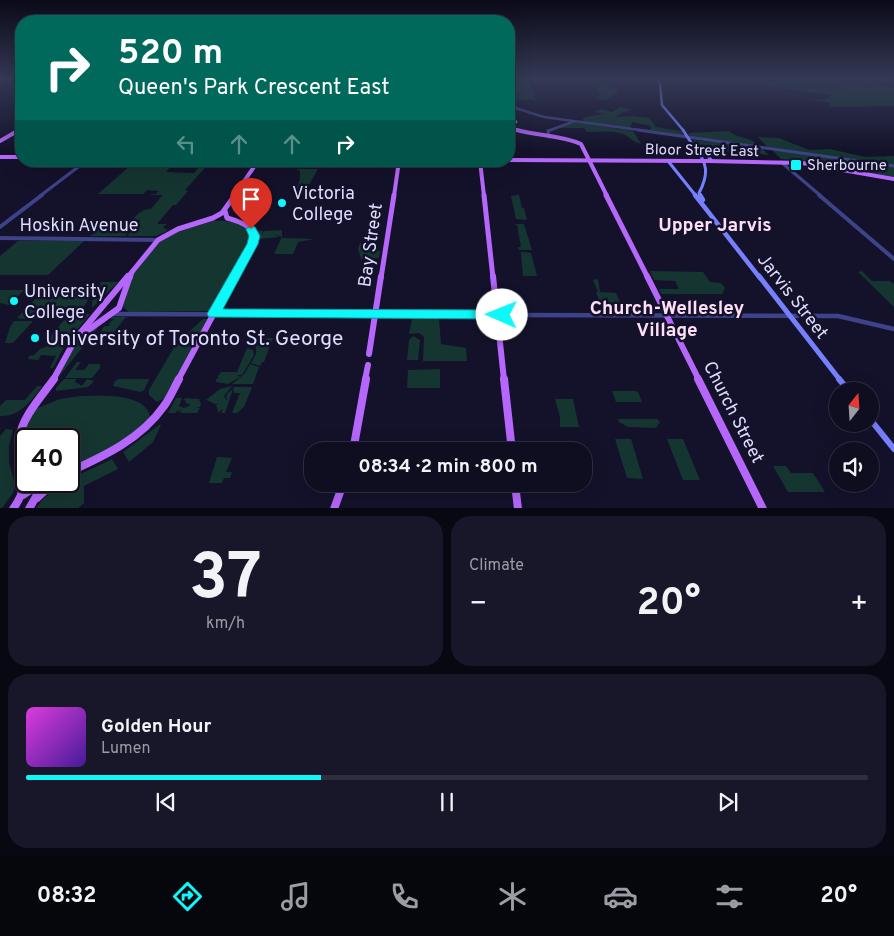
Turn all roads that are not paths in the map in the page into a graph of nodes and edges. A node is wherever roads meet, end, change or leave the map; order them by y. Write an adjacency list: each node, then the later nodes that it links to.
1 (661, 103): 8 (main road, bridge)
2 (515, 108): 3 (street)
3 (574, 121): 6 (street); 17 (street)
4 (515, 129): 6 (main road, Church Street)
5 (15, 132): 7 (main road)
6 (549, 137): 13 (main road, Church Street)
7 (0, 141)
8 (693, 146): 9 (main road); 22 (main road)
9 (699, 152): 15 (main road); 22 (main road)
10 (0, 157): 11 (main road)
11 (15, 157)
12 (515, 160): 13 (main road, Bloor Street East)
13 (590, 161): 14 (main road, Bloor Street East); 42 (main road, Church Street)
14 (668, 161): 15 (main road, Bloor Street East, bridge); 24 (main road)
15 (710, 161): 16 (main road, Bloor Street East)
16 (781, 162): 23 (main road, Bloor Street East); 36 (street)
17 (894, 166)
18 (78, 167): 33 (street)
19 (254, 167): 29 (main road)
20 (398, 167): 40 (main road, Bay Street)
21 (481, 167): 41 (main road)
22 (708, 169): 25 (main road)
23 (894, 178)
24 (683, 179): 26 (main road); 28 (main road)
25 (705, 180): 27 (main road); 30 (main road)
26 (689, 186): 27 (main road); 28 (main road)
27 (699, 188): 28 (main road)
28 (695, 195): 30 (main road, Jarvis Street)
29 (225, 210): 31 (main road); 32 (main road)
30 (710, 215): 43 (main road, Jarvis Street)
31 (205, 221): 32 (main road); 35 (main road)
32 (236, 221): 39 (main road)
33 (0, 227)
34 (0, 238): 35 (street, Hoskin Avenue)
35 (158, 240): 37 (main road)
36 (894, 259)
37 (134, 267): 38 (main road); 45 (main road)
38 (112, 314): 39 (street); 45 (main road)
39 (214, 314): 40 (street); 54 (main road)
40 (376, 314): 41 (street); 46 (main road, Bay Street)
41 (497, 315): 42 (street); 52 (main road)
42 (667, 316): 43 (street); 64 (main road, Church Street)
43 (789, 316): 44 (street); 48 (main road, Jarvis Street)
44 (894, 329)
45 (73, 344): 49 (main road)
46 (369, 354): 47 (main road, Bay Street)
47 (368, 364): 51 (main road, Bay Street)
48 (841, 382)
49 (21, 428)
50 (879, 430): 53 (main road)
51 (355, 442)
52 (511, 442)
53 (894, 449)
54 (80, 466)
55 (340, 492): 62 (main road)
56 (516, 492): 63 (main road)
57 (22, 493): 59 (main road)
58 (44, 493): 61 (main road)
59 (20, 499): 60 (main road); 61 (main road)
60 (13, 508)
61 (29, 508)
62 (334, 508)
63 (518, 508)
64 (763, 508)

